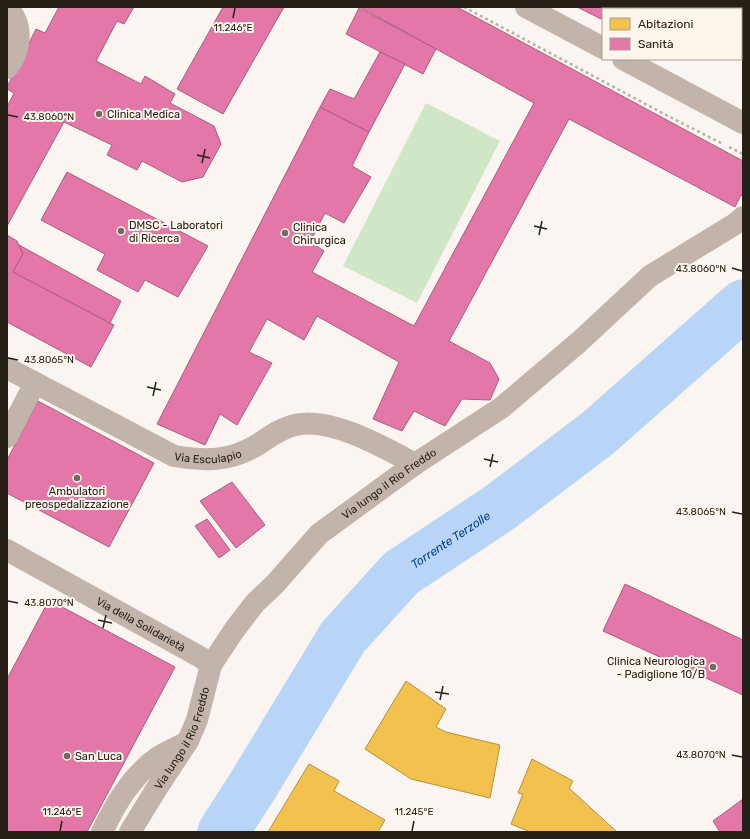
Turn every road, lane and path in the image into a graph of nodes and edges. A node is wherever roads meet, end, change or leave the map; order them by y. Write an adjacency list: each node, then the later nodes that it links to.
1 (464, 7): 8 (path)
2 (526, 7): 4 (lane)
3 (7, 8): 6 (lane)
4 (602, 47)
5 (625, 60): 7 (lane)
6 (7, 68)
7 (743, 123)
8 (743, 154)
9 (743, 218): 13 (lane, Via lungo il Rio Freddo)
10 (7, 368): 11 (lane, Via Esculapio)
11 (35, 383): 12 (lane); 13 (lane, Via Esculapio)
12 (7, 437)
13 (415, 464): 15 (lane, Via lungo il Rio Freddo)
14 (7, 550): 15 (lane, Via della Solidarietà)
15 (211, 664): 16 (lane, Via lungo il Rio Freddo)
16 (188, 741): 17 (lane); 18 (lane, Via lungo il Rio Freddo)
17 (102, 832)
18 (130, 832)

